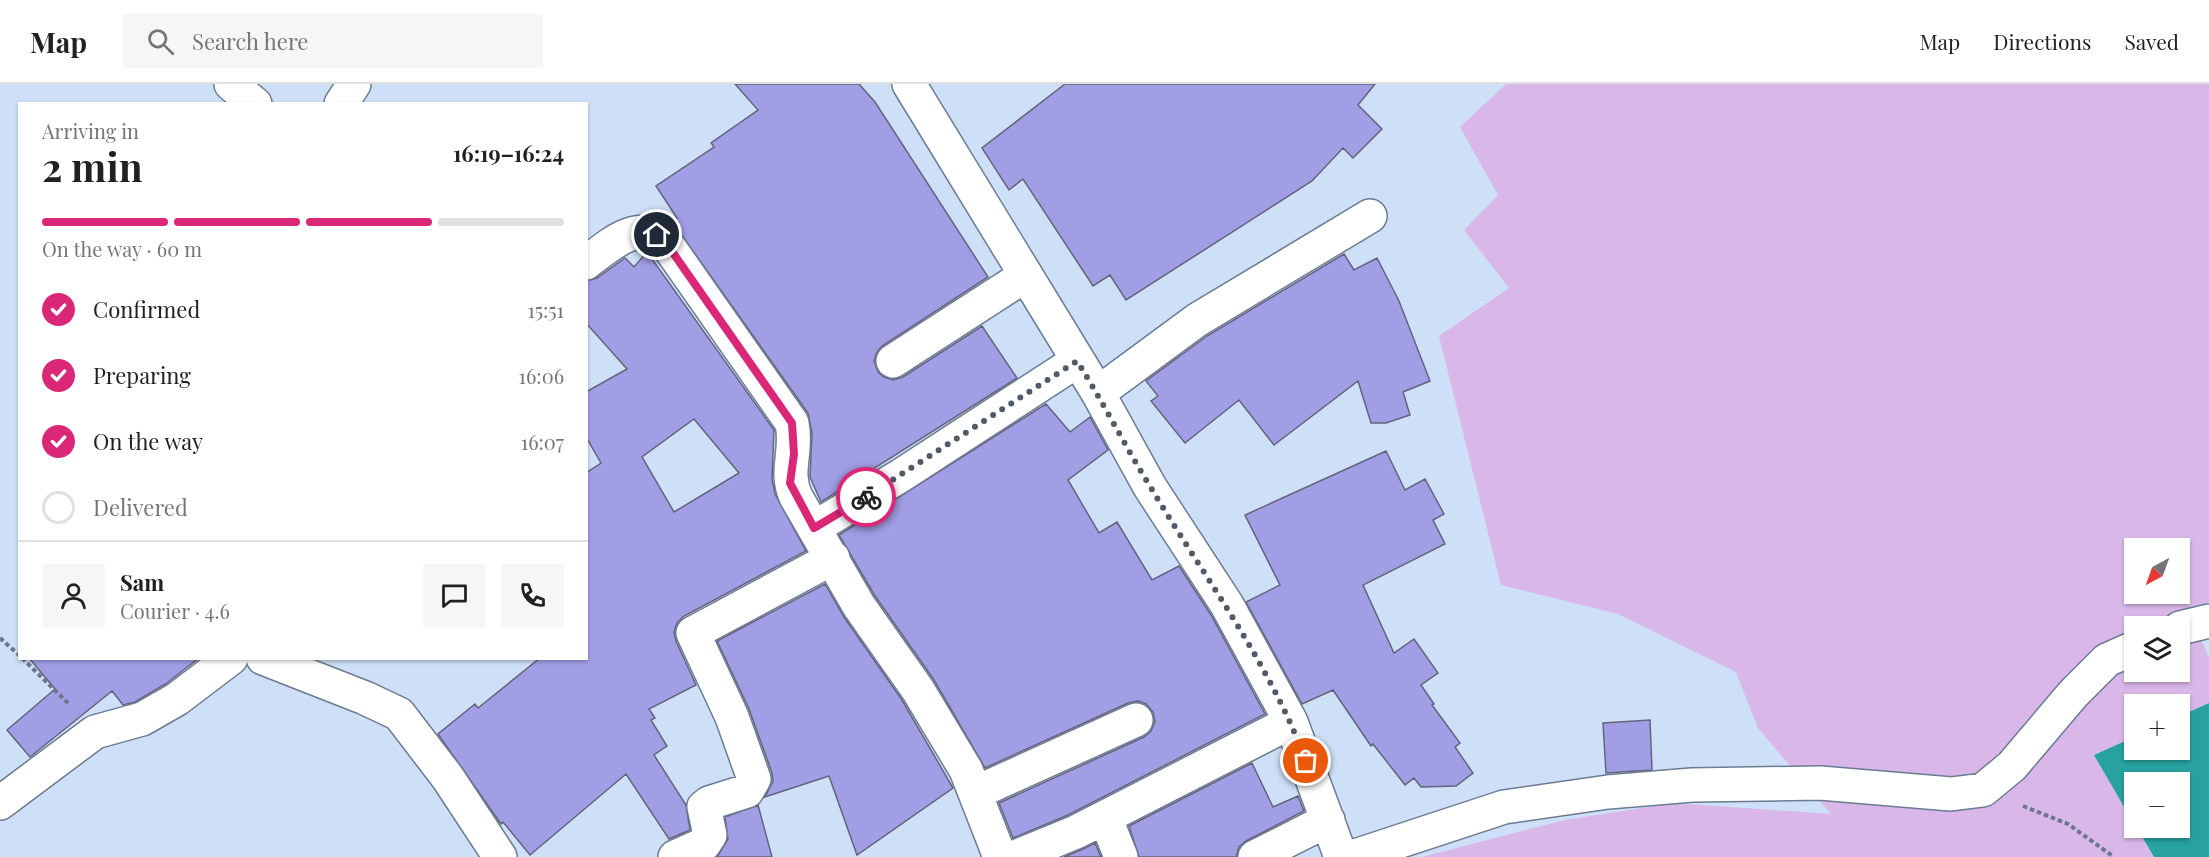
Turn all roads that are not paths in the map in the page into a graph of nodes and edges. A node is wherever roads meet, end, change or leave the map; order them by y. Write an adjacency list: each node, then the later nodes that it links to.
1 (231, 84): 4 (street)
2 (354, 84): 5 (street)
3 (909, 84): 8 (street)
4 (253, 102)
5 (342, 102)
6 (1370, 216): 11 (street)
7 (588, 261): 12 (street)
8 (1026, 275): 9 (street); 10 (street)
9 (893, 361)
10 (1077, 361): 11 (street); 12 (street)
11 (1098, 393): 20 (street)
12 (814, 528): 13 (street)
13 (833, 558): 21 (street); 26 (street)
14 (2209, 621): 15 (street)
15 (2190, 626)
16 (2124, 652): 32 (street)
17 (228, 660): 22 (street)
18 (268, 660): 25 (street)
19 (1136, 720): 21 (street)
20 (1292, 722): 23 (street); 24 (street)
21 (975, 793): 27 (street)
22 (0, 803)
23 (1105, 818): 28 (street); 29 (street)
24 (1328, 820): 30 (street); 31 (street)
25 (500, 857)
26 (675, 857)
27 (1000, 857)
28 (1015, 857)
29 (1121, 857)
30 (1255, 857)
31 (1341, 857)
32 (1352, 857)

